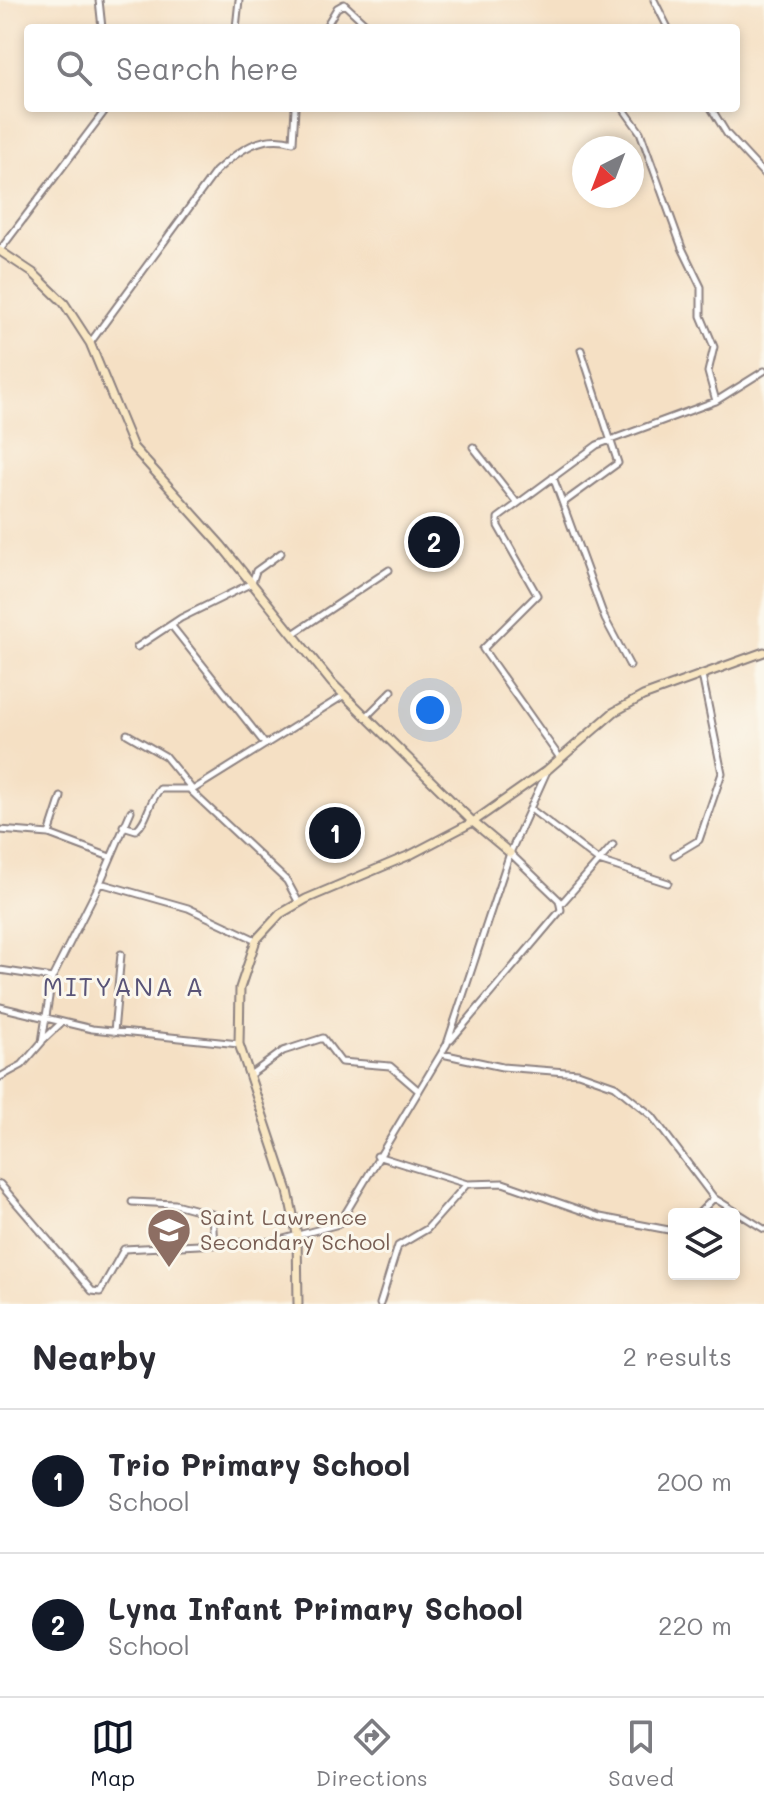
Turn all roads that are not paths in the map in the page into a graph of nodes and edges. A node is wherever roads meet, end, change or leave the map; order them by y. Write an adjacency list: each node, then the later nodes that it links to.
1 (99, 0): 4 (street)
2 (239, 0): 5 (street)
3 (654, 0): 8 (street)
4 (102, 24)
5 (236, 24)
6 (327, 24): 7 (street)
7 (366, 24)
8 (666, 24)
9 (104, 112): 14 (street)
10 (295, 112): 15 (street)
11 (626, 112): 18 (street)
12 (713, 112): 13 (street)
13 (764, 174)
14 (0, 250): 15 (main road)
15 (90, 343): 26 (main road)
16 (581, 350): 19 (street)
17 (764, 371): 18 (street)
18 (716, 401): 19 (street)
19 (613, 439): 21 (street); 23 (street)
20 (473, 447): 22 (street)
21 (553, 477): 22 (street); 23 (street)
22 (517, 503): 38 (street)
23 (563, 503): 31 (street)
24 (281, 553): 26 (street)
25 (389, 570): 28 (street)
26 (252, 583): 27 (street); 28 (main road)
27 (171, 625): 29 (street); 37 (street)
28 (292, 635): 34 (main road)
29 (137, 647)
30 (764, 652): 32 (main road)
31 (630, 666)
32 (702, 675): 38 (main road); 50 (street)
33 (392, 691): 35 (street)
34 (343, 696): 35 (main road); 37 (street)
35 (366, 718): 44 (main road)
36 (127, 734): 40 (street)
37 (265, 744): 40 (street)
38 (560, 758): 39 (main road)
39 (547, 770): 42 (street); 44 (main road)
40 (192, 789): 45 (street); 55 (street)
41 (61, 797): 47 (street)
42 (532, 810): 49 (street); 52 (street)
43 (131, 811): 45 (street)
44 (473, 822): 49 (main road); 55 (main road)
45 (123, 826): 51 (street)
46 (0, 830): 47 (street)
47 (49, 834): 51 (street)
48 (613, 845): 52 (street)
49 (510, 853): 56 (street); 67 (street)
50 (674, 855)
51 (110, 857): 53 (street)
52 (599, 861): 54 (street); 56 (street)
53 (100, 883): 57 (street); 60 (street)
54 (668, 883)
55 (299, 903): 57 (main road)
56 (561, 904): 67 (street)
57 (256, 940): 66 (main road)
58 (121, 954): 64 (street)
59 (0, 970): 60 (street)
60 (52, 978): 62 (street)
61 (0, 1007): 62 (street)
62 (46, 1018): 63 (street); 65 (street)
63 (60, 1024): 64 (street); 65 (street)
64 (114, 1032): 66 (street)
65 (42, 1042): 70 (street)
66 (239, 1044): 69 (main road)
67 (447, 1044): 68 (street)
68 (442, 1054): 71 (street); 75 (street)
69 (250, 1075): 71 (street); 80 (main road)
70 (0, 1077)
71 (420, 1091): 72 (street)
72 (377, 1156): 74 (street); 80 (street)
73 (0, 1184): 81 (street)
74 (467, 1184): 79 (street); 83 (street)
75 (714, 1198): 77 (street); 78 (street)
76 (132, 1202): 81 (street)
77 (704, 1208)
78 (764, 1229)
79 (668, 1230)
80 (297, 1234): 81 (street); 82 (main road)
81 (214, 1245)
82 (298, 1304)
83 (380, 1304)

